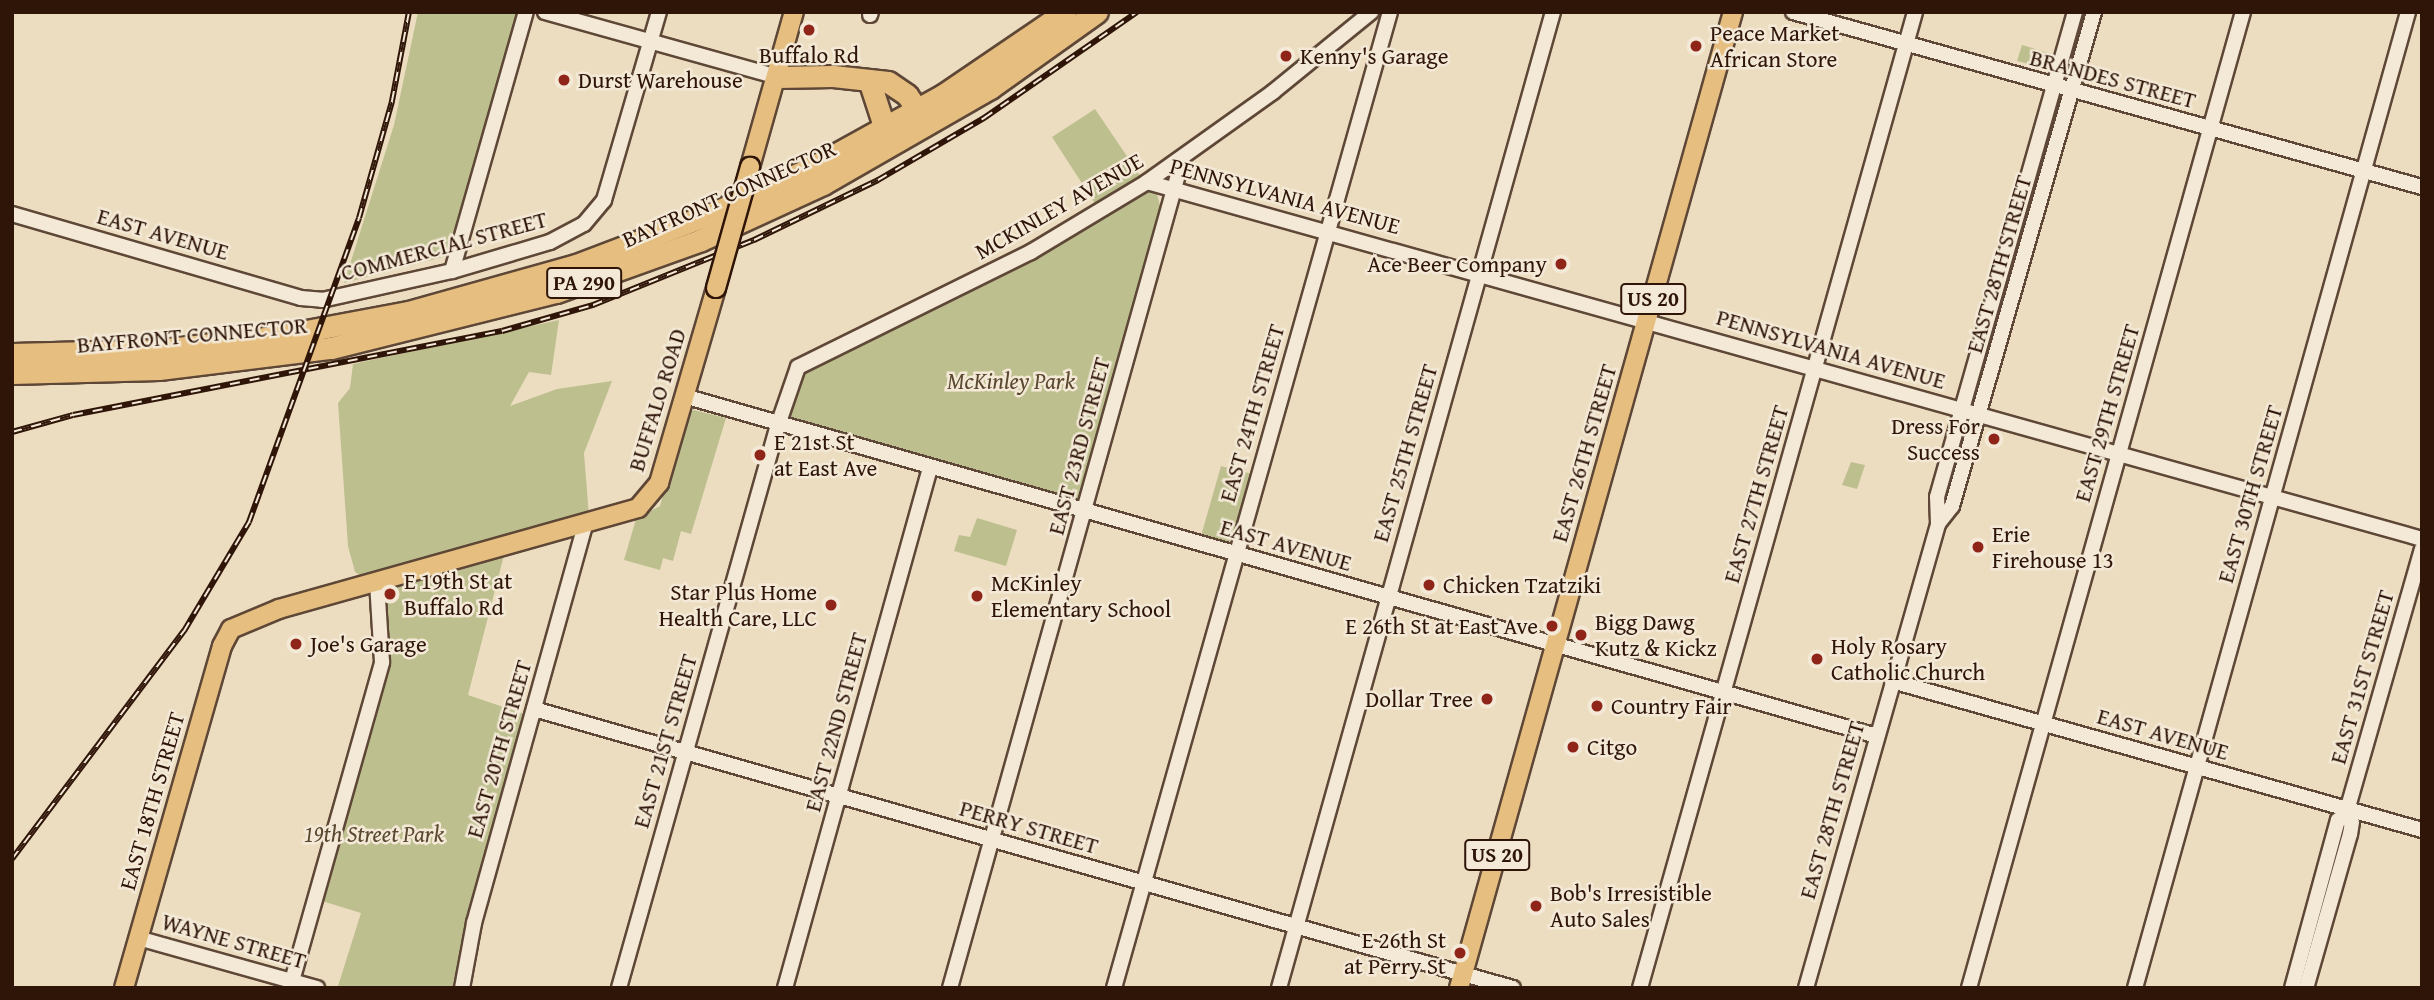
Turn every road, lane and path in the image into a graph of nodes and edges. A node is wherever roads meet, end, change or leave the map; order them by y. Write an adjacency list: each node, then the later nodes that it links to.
1 (526, 12): 33 (street)
2 (545, 12): 17 (street)
3 (659, 12): 17 (street)
4 (794, 12): 19 (main road, BUFFALO ROAD)
5 (1065, 12): 23 (highway, BAYFRONT CONNECTOR / PA 290)
6 (1097, 12): 23 (highway, BAYFRONT CONNECTOR / PA 290)
7 (1371, 12): 26 (street, MCKINLEY AVENUE)
8 (1390, 12): 32 (street, EAST 24TH STREET)
9 (1553, 12): 34 (street, EAST 25TH STREET)
10 (1733, 12): 36 (main road, EAST 26TH STREET / US 20)
11 (1793, 12): 18 (street, BRANDES STREET)
12 (1915, 12): 18 (street, EAST 27TH STREET)
13 (2075, 12): 21 (street, EAST 28TH STREET)
14 (2094, 12): 22 (street, EAST 28TH STREET)
15 (2242, 12): 25 (street, EAST 29TH STREET)
16 (2408, 12): 27 (street, EAST 30TH STREET)
17 (651, 42): 19 (street); 33 (street, COMMERCIAL STREET)
18 (1906, 45): 21 (street, BRANDES STREET); 38 (street, EAST 27TH STREET)
19 (778, 77): 20 (highway); 40 (main road, BUFFALO ROAD, bridge)
20 (869, 80): 23 (highway); 24 (highway)
21 (2055, 87): 22 (street, BRANDES STREET); 41 (street, EAST 28TH STREET)
22 (2072, 91): 25 (street, BRANDES STREET); 42 (street, EAST 28TH STREET)
23 (923, 118): 24 (highway, BAYFRONT CONNECTOR / PA 290); 39 (highway, BAYFRONT CONNECTOR / PA 290)
24 (885, 129): 37 (highway, BAYFRONT CONNECTOR / PA 290)
25 (2211, 129): 27 (street, BRANDES STREET); 44 (street, EAST 29TH STREET)
26 (1183, 158): 28 (street, MCKINLEY AVENUE); 30 (street, EAST 23RD STREET)
27 (2364, 171): 29 (street, BRANDES STREET); 46 (street, EAST 30TH STREET)
28 (1147, 182): 30 (street, PENNSYLVANIA AVENUE); 43 (street, MCKINLEY AVENUE)
29 (2422, 187)
30 (1173, 188): 32 (street, PENNSYLVANIA AVENUE); 47 (street, EAST 23RD STREET)
31 (12, 214): 35 (street, EAST AVENUE)
32 (1326, 231): 34 (street, PENNSYLVANIA AVENUE); 52 (street, EAST 24TH STREET)
33 (452, 271): 35 (street, COMMERCIAL STREET)
34 (1479, 274): 36 (street, PENNSYLVANIA AVENUE); 54 (street, EAST 25TH STREET)
35 (301, 298)
36 (1647, 321): 38 (street, PENNSYLVANIA AVENUE); 56 (main road, EAST 26TH STREET / US 20)
37 (12, 354)
38 (1815, 368): 41 (street, PENNSYLVANIA AVENUE); 58 (street, EAST 27TH STREET)
39 (12, 373)
40 (684, 396): 43 (street, EAST AVENUE); 49 (main road, BUFFALO ROAD)
41 (1963, 409): 42 (street, PENNSYLVANIA AVENUE); 48 (street, EAST 28TH STREET)
42 (1979, 414): 44 (street, PENNSYLVANIA AVENUE); 48 (street, EAST 28TH STREET)
43 (778, 425): 45 (street, EAST AVENUE); 62 (street, EAST 21ST STREET)
44 (2119, 453): 46 (street, PENNSYLVANIA AVENUE); 60 (street, EAST 29TH STREET)
45 (930, 468): 47 (street, EAST AVENUE); 64 (street, EAST 22ND STREET)
46 (2273, 496): 50 (street, PENNSYLVANIA AVENUE); 63 (street, EAST 30TH STREET)
47 (1085, 512): 52 (street, EAST AVENUE); 67 (street, EAST 23RD STREET)
48 (1938, 524): 57 (street, EAST 28TH STREET)
49 (586, 525): 53 (main road, BUFFALO ROAD); 59 (street, EAST 20TH STREET)
50 (2422, 539)
51 (2422, 549): 65 (street, EAST 31ST STREET)
52 (1235, 555): 54 (street, EAST AVENUE); 68 (street, EAST 24TH STREET)
53 (377, 582): 55 (main road, BUFFALO ROAD); 72 (street)
54 (1388, 598): 56 (street, EAST AVENUE); 69 (street, EAST 25TH STREET)
55 (231, 629): 70 (main road, EAST 18TH STREET)
56 (1555, 645): 58 (street, EAST AVENUE); 71 (main road, EAST 26TH STREET / US 20)
57 (1892, 681): 60 (street, EAST AVENUE); 61 (street, EAST 28TH STREET)
58 (1723, 693): 61 (street, EAST AVENUE); 82 (street, EAST 27TH STREET)
59 (534, 709): 62 (street, PERRY STREET); 75 (street, EAST 20TH STREET)
60 (2043, 724): 63 (street, EAST AVENUE); 84 (street, EAST 29TH STREET)
61 (1877, 736): 83 (street, EAST 28TH STREET)
62 (685, 753): 64 (street, PERRY STREET); 76 (street, EAST 21ST STREET)
63 (2197, 768): 65 (street, EAST AVENUE); 85 (street, EAST 30TH STREET)
64 (839, 797): 67 (street, PERRY STREET); 77 (street, EAST 22ND STREET)
65 (2346, 812): 66 (street, EAST AVENUE); 86 (street, EAST 31ST STREET); 87 (street, EAST 31ST STREET)
66 (2422, 830)
67 (992, 841): 68 (street, PERRY STREET); 78 (street, EAST 23RD STREET)
68 (1143, 883): 69 (street, PERRY STREET); 79 (street, EAST 24TH STREET)
69 (1296, 926): 71 (street, PERRY STREET); 80 (street, EAST 25TH STREET)
70 (138, 938): 72 (street, WAYNE STREET); 73 (main road, EAST 18TH STREET)
71 (1461, 981): 81 (street, PERRY STREET)
72 (291, 984): 74 (street, WAYNE STREET)
73 (124, 988)
74 (317, 988)
75 (462, 988)
76 (619, 988)
77 (785, 988)
78 (950, 988)
79 (1114, 988)
80 (1279, 988)
81 (1513, 988)
82 (1640, 988)
83 (1806, 988)
84 (1969, 988)
85 (2135, 988)
86 (2292, 988)
87 (2306, 988)

